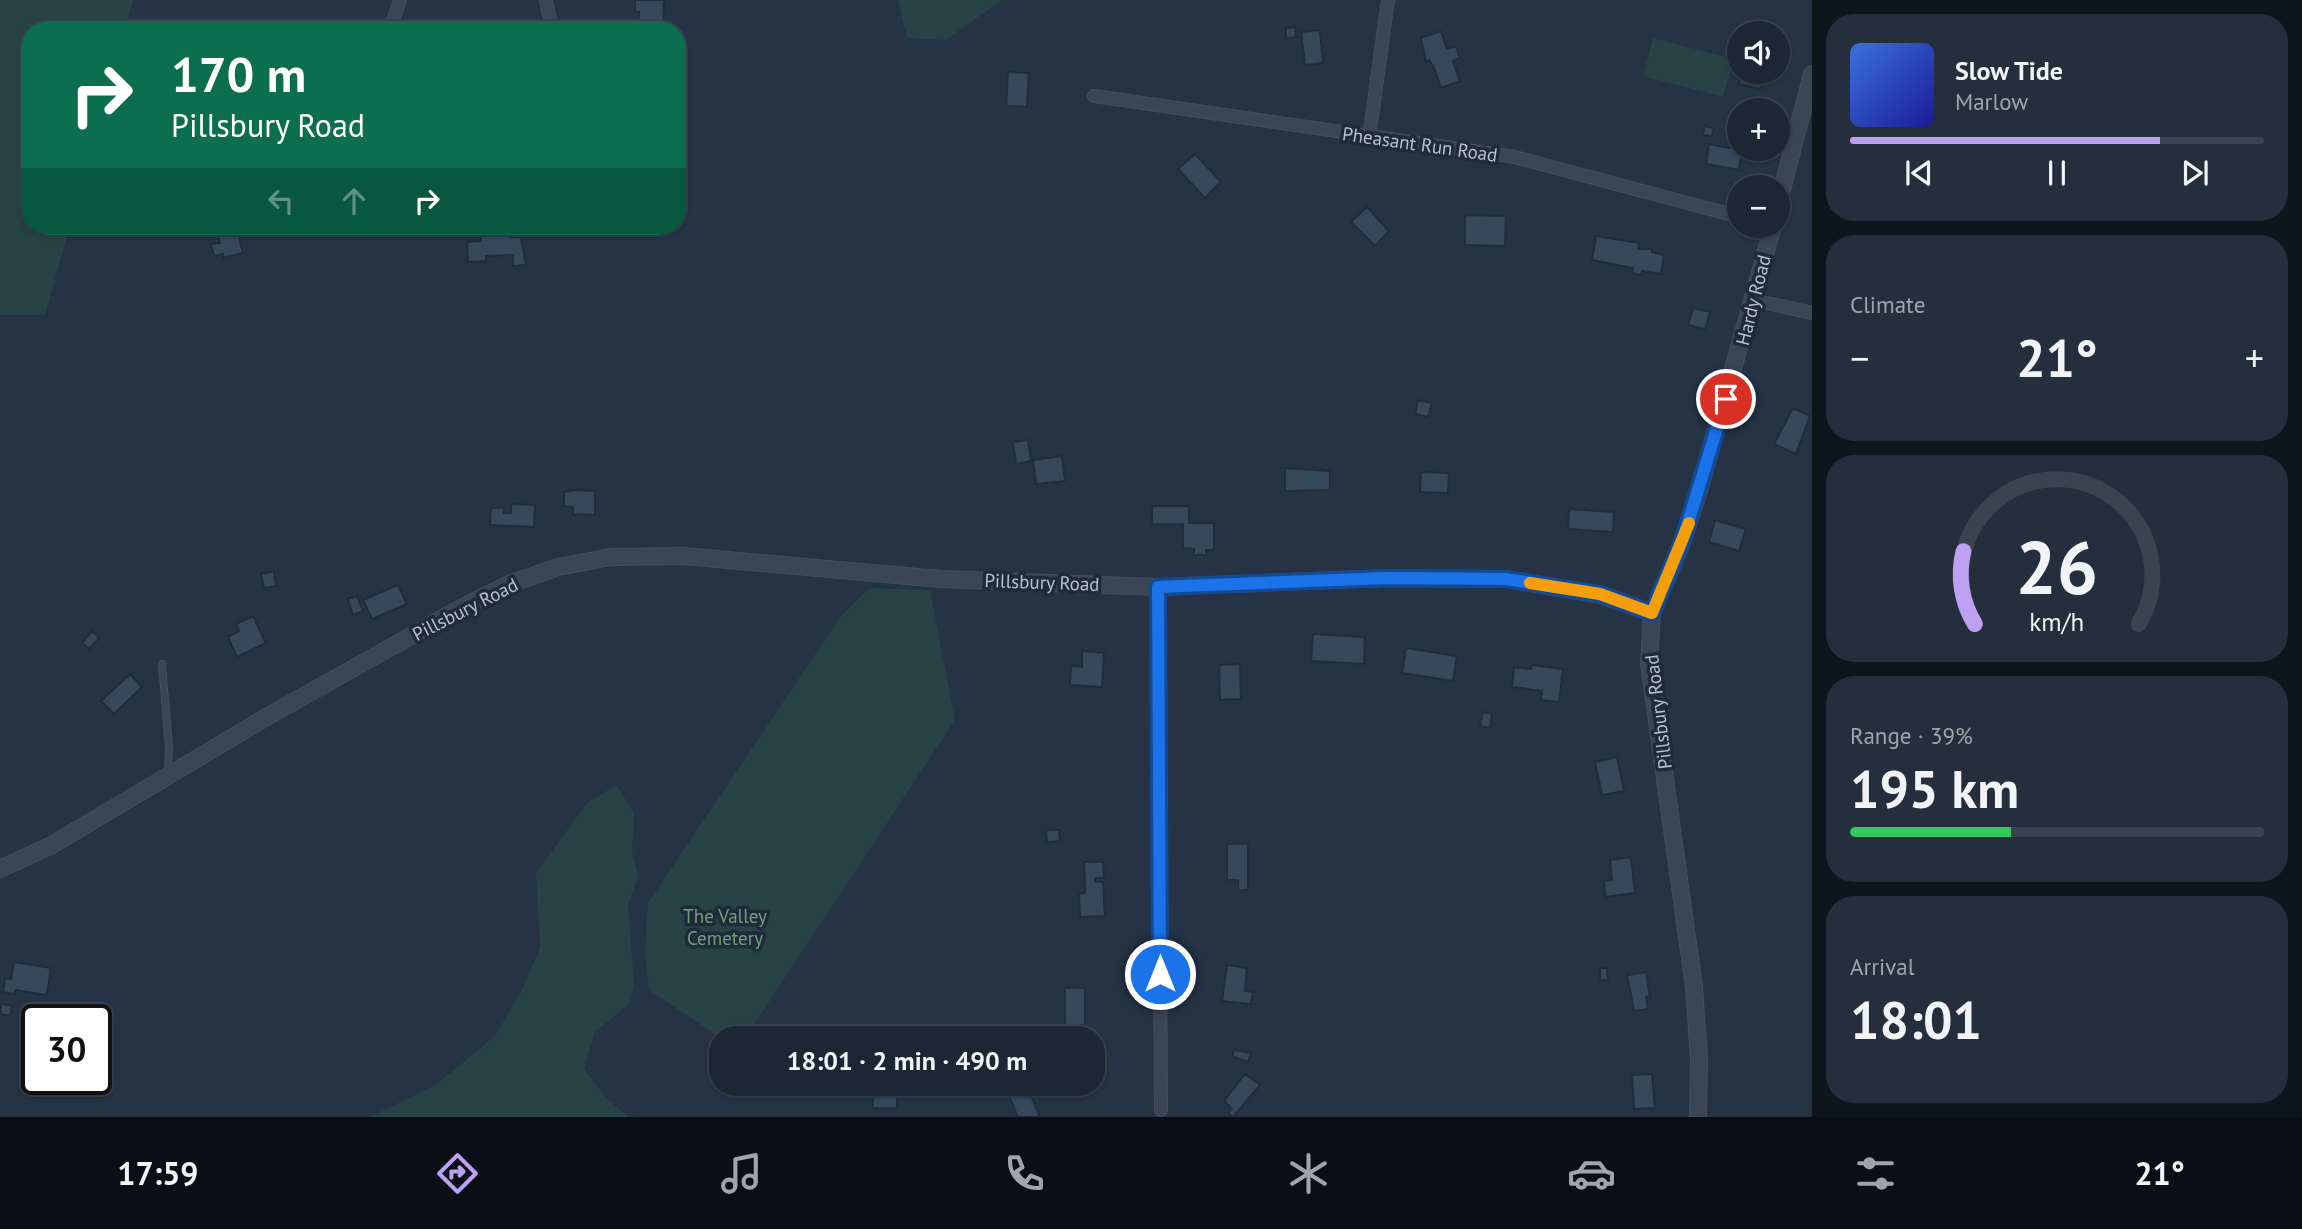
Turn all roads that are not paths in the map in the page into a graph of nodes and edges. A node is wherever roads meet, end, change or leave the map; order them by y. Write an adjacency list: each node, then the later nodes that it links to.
1 (400, 0): 4 (street)
2 (546, 0): 5 (street)
3 (1388, 0): 8 (street)
4 (393, 21)
5 (550, 21)
6 (1812, 74): 9 (street)
7 (1094, 96): 8 (street, Pheasant Run Road)
8 (1369, 138): 10 (street, Pheasant Run Road)
9 (1786, 175)
10 (1727, 214)
11 (1769, 238): 12 (street, Hardy Road)
12 (1753, 300): 13 (street); 15 (street, Hardy Road)
13 (1812, 313)
14 (1158, 587): 15 (street, Pillsbury Road); 17 (street, Pillsbury Road); 19 (street)
15 (1652, 613): 20 (street, Pillsbury Road)
16 (162, 664): 17 (lane)
17 (167, 777): 18 (street, Pillsbury Road)
18 (0, 869)
19 (1161, 1110)
20 (1698, 1117)

